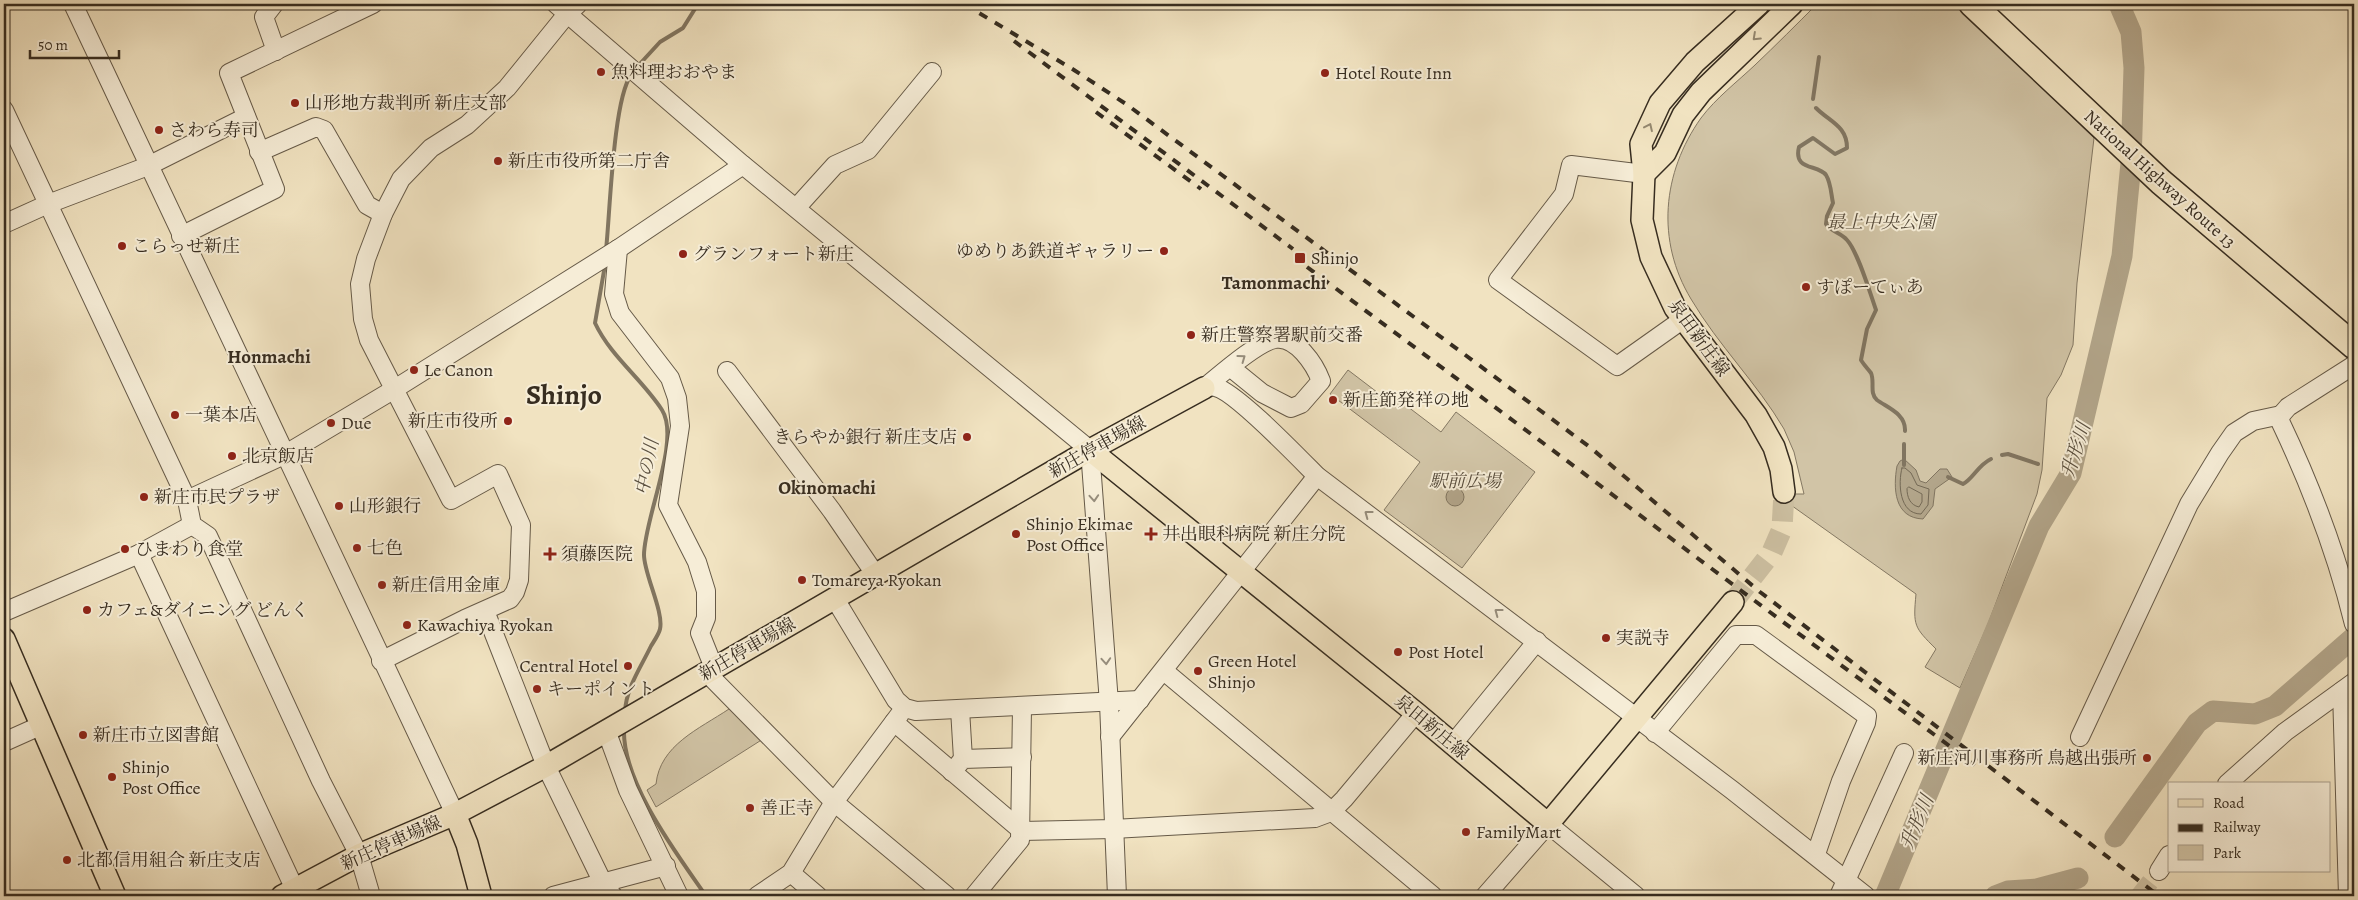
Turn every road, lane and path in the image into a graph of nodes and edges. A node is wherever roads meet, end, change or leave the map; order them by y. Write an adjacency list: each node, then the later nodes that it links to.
1 (73, 4): 14 (street)
2 (274, 4): 8 (street)
3 (373, 4): 8 (street)
4 (1759, 4): 15 (main road, 泉田新庄線, one-way to 4)
5 (1792, 4): 15 (main road, one-way to 15)
6 (1972, 4): 23 (highway, National Highway Route 13)
7 (567, 7): 13 (street); 18 (street)
8 (276, 51): 11 (street)
9 (932, 72): 17 (street)
10 (4, 110): 16 (street)
11 (246, 117): 12 (street); 14 (street)
12 (259, 152): 18 (street); 20 (street)
13 (744, 165): 17 (street); 21 (street)
14 (148, 166): 16 (street); 20 (street)
15 (1644, 174): 22 (main road, 泉田新庄線); 22 (street)
16 (48, 204): 19 (street); 34 (street)
17 (797, 207): 30 (street)
18 (383, 214): 28 (street)
19 (4, 224)
20 (181, 236): 31 (street)
21 (616, 251): 28 (street); 47 (street)
22 (1682, 320): 33 (main road, 泉田新庄線)
23 (2354, 346)
24 (2354, 365): 29 (street)
25 (1230, 367): 25 (street, one-way to 25); 27 (street)
26 (727, 371): 38 (street)
27 (1204, 388): 30 (main road, 新庄停車場線); 32 (street)
28 (393, 390): 31 (street); 41 (street)
29 (2281, 415): 43 (street); 62 (street)
30 (1090, 450): 37 (main road, 泉田新庄線); 38 (main road, 新庄停車場線); 51 (street, one-way to 51)
31 (284, 455): 34 (street); 46 (street)
32 (1317, 476): 37 (street); 45 (street, one-way to 32)
33 (1784, 492)
34 (187, 500): 35 (street)
35 (192, 525): 36 (street); 77 (street)
36 (139, 554): 42 (street); 85 (street)
37 (1240, 572): 48 (street); 55 (main road, 泉田新庄線)
38 (876, 574): 39 (main road, 新庄停車場線)
39 (835, 599): 47 (main road, 新庄停車場線); 53 (street)
40 (1733, 602): 56 (main road)
41 (484, 611): 46 (street); 68 (street)
42 (4, 612)
43 (2354, 624)
44 (4, 639): 59 (main road)
45 (1537, 641): 56 (street); 64 (street)
46 (381, 660): 72 (street)
47 (710, 670): 58 (main road, 新庄停車場線); 70 (street)
48 (1164, 671): 50 (street); 71 (street)
49 (2348, 687): 69 (street); 101 (street)
50 (1140, 700): 51 (street); 61 (street)
51 (1109, 703): 52 (street); 61 (street)
52 (1022, 706): 54 (street); 66 (street)
53 (904, 708): 54 (street); 57 (street)
54 (960, 709): 67 (street)
55 (1416, 714): 64 (main road, 泉田新庄線); 71 (street)
56 (1635, 717): 60 (street); 73 (main road)
57 (894, 722): 67 (street); 70 (street)
58 (618, 723): 68 (main road, 新庄停車場線); 79 (street)
59 (42, 725): 63 (street); 86 (main road)
60 (1655, 733): 76 (street); 76 (street)
61 (1110, 737): 74 (street)
62 (2080, 737)
63 (4, 742)
64 (1452, 745): 73 (main road, 泉田新庄線)
65 (1904, 753): 83 (street)
66 (1022, 757): 67 (street); 75 (street)
67 (958, 765): 75 (street)
68 (546, 766): 72 (main road, 新庄停車場線); 82 (street)
69 (2229, 782)
70 (834, 802): 81 (street); 94 (street)
71 (1331, 812): 74 (street); 97 (street)
72 (455, 814): 77 (main road, 新庄停車場線); 88 (main road)
73 (1548, 824): 98 (street); 99 (street)
74 (1113, 829): 75 (street); 96 (street)
75 (1022, 831): 95 (street)
76 (1816, 854): 83 (street)
77 (359, 855): 85 (main road, 新庄停車場線); 87 (street)
78 (2168, 856): 80 (street)
79 (666, 866): 82 (street); 91 (street)
80 (2158, 871)
81 (791, 873): 92 (street); 93 (street)
82 (602, 882): 84 (street); 90 (street)
83 (1856, 887): 100 (street)
84 (582, 892): 89 (street)
85 (292, 894)
86 (115, 896)
87 (371, 896)
88 (481, 896)
89 (553, 896)
90 (613, 896)
91 (680, 896)
92 (757, 896)
93 (818, 896)
94 (947, 896)
95 (974, 896)
96 (1117, 896)
97 (1433, 896)
98 (1485, 896)
99 (1636, 896)
100 (1839, 896)
101 (2348, 896)

